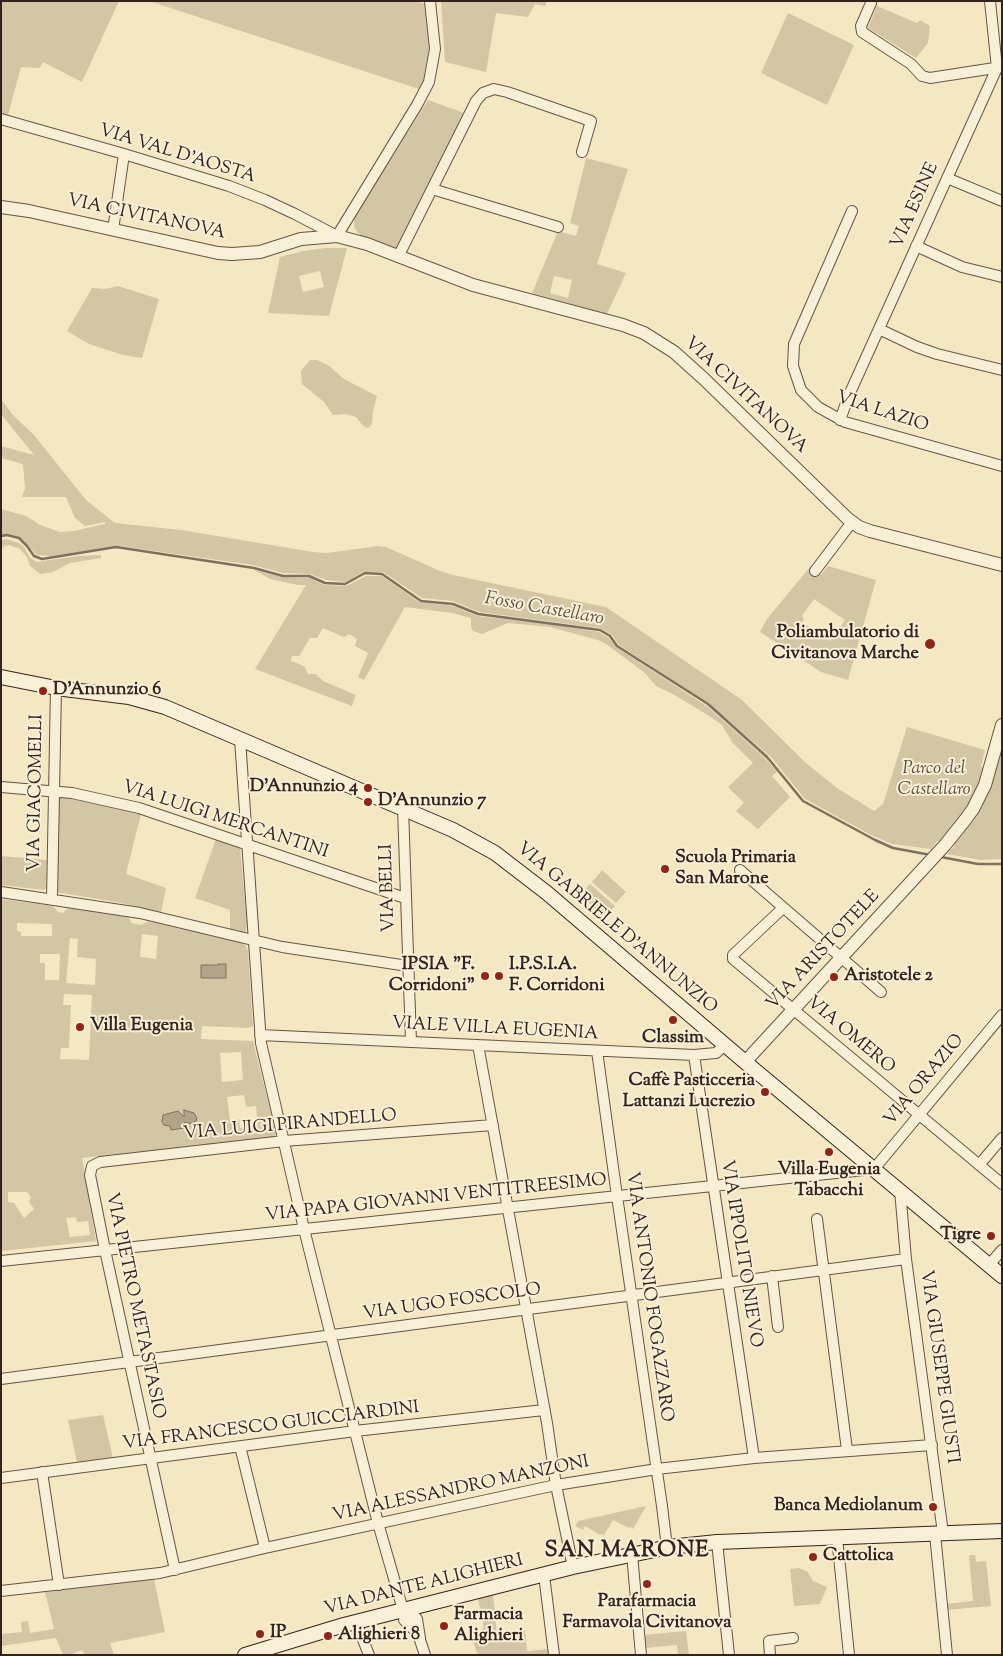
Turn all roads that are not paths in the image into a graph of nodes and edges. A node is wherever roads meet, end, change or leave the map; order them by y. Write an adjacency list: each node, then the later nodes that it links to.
1 (430, 1): 16 (street)
2 (990, 1): 4 (street)
3 (871, 3): 4 (street)
4 (999, 68): 8 (street, VIA ESINE)
5 (1, 119): 7 (street, VIA VAL D'AOSTA)
6 (582, 152): 9 (street)
7 (124, 154): 15 (street); 16 (street, VIA VAL D'AOSTA)
8 (947, 178): 10 (street); 17 (street, VIA ESINE)
9 (432, 189): 14 (street); 18 (street)
10 (1002, 201)
11 (2, 207): 13 (street, VIA CIVITANOVA); 15 (street, VIA CIVITANOVA)
12 (852, 211): 22 (street, VIA LAZIO)
13 (1, 212)
14 (558, 227)
15 (113, 230): 16 (street, VIA CIVITANOVA)
16 (337, 236): 18 (street, VIA CIVITANOVA)
17 (916, 246): 19 (street); 20 (street, VIA ESINE)
18 (398, 257): 24 (street, VIA CIVITANOVA)
19 (1002, 278)
20 (879, 329): 21 (street); 22 (street, VIA ESINE)
21 (1002, 370)
22 (840, 420): 23 (street, VIA LAZIO)
23 (1002, 466)
24 (852, 522): 25 (street, VIA CIVITANOVA); 26 (street)
25 (1002, 565)
26 (815, 571)
27 (1, 677): 28 (main road, VIA GABRIELE D'ANNUNZIO)
28 (56, 688): 30 (main road, VIA GABRIELE D'ANNUNZIO); 32 (street, VIA GIACOMELLI)
29 (1002, 724): 41 (street, VIA ARISTOTELE)
30 (240, 739): 33 (main road, VIA GABRIELE D'ANNUNZIO); 34 (street)
31 (1, 787): 32 (street, VIA LUIGI MERCANTINI)
32 (54, 791): 34 (street, VIA LUIGI MERCANTINI); 38 (street, VIA GIACOMELLI)
33 (403, 808): 37 (street, VIA BELLI); 49 (main road, VIA GABRIELE D'ANNUNZIO)
34 (247, 844): 37 (street, VIA LUIGI MERCANTINI); 40 (street)
35 (740, 870): 39 (street)
36 (1, 892): 38 (street)
37 (405, 898): 42 (street, VIA BELLI)
38 (52, 899): 40 (street)
39 (784, 908): 41 (street); 44 (street, VIA OMERO)
40 (254, 941): 42 (street); 46 (street)
41 (842, 958): 43 (street); 44 (street, VIA ARISTOTELE)
42 (408, 966): 47 (street, VIA BELLI)
43 (881, 992)
44 (794, 1010): 52 (street, VIA ARISTOTELE); 53 (street, VIA OMERO)
45 (1002, 1014): 53 (street, VIA ORAZIO)
46 (260, 1035): 47 (street, VIALE VILLA EUGENIA); 56 (street)
47 (411, 1042): 48 (street, VIALE VILLA EUGENIA)
48 (478, 1045): 50 (street, VIALE VILLA EUGENIA); 54 (street)
49 (725, 1045): 51 (street, VIALE VILLA EUGENIA); 52 (main road, VIA GABRIELE D'ANNUNZIO)
50 (597, 1051): 51 (street, VIALE VILLA EUGENIA); 62 (street, VIA ANTONIO FOGAZZARO)
51 (694, 1056): 61 (street, VIA IPPOLITO NIEVO)
52 (745, 1062): 59 (main road, VIA GABRIELE D'ANNUNZIO)
53 (919, 1114): 57 (street, VIA OMERO); 59 (street, VIA ORAZIO)
54 (493, 1125): 56 (street, VIA LUIGI PIRANDELLO); 64 (street)
55 (1002, 1138): 57 (street)
56 (284, 1141): 58 (street, VIA LUIGI PIRANDELLO); 66 (street)
57 (979, 1165): 60 (street, VIA OMERO)
58 (92, 1166): 67 (street, VIA PIETRO METASTASIO)
59 (874, 1168): 61 (street, VIA PAPA GIOVANNI VENTITREESIMO); 63 (main road, VIA GABRIELE D'ANNUNZIO)
60 (1002, 1184)
61 (713, 1186): 62 (street, VIA PAPA GIOVANNI VENTITREESIMO); 75 (street, VIA IPPOLITO NIEVO)
62 (617, 1196): 64 (street, VIA PAPA GIOVANNI VENTITREESIMO); 76 (street, VIA ANTONIO FOGAZZARO)
63 (903, 1198): 69 (street, VIA GIUSEPPE GIUSTI); 71 (main road, VIA GABRIELE D'ANNUNZIO)
64 (508, 1207): 66 (street, VIA PAPA GIOVANNI VENTITREESIMO); 77 (street)
65 (817, 1219): 72 (street)
66 (304, 1229): 67 (street, VIA PAPA GIOVANNI VENTITREESIMO); 79 (street)
67 (105, 1250): 70 (street, VIA PAPA GIOVANNI VENTITREESIMO); 80 (street, VIA PIETRO METASTASIO)
68 (1002, 1250): 71 (street)
69 (906, 1259): 72 (street, VIA UGO FOSCOLO); 84 (street, VIA GIUSEPPE GIUSTI)
70 (1, 1261)
71 (989, 1266): 74 (main road, VIA GABRIELE D'ANNUNZIO)
72 (824, 1270): 73 (street, VIA UGO FOSCOLO); 86 (street)
73 (772, 1276): 75 (street, VIA UGO FOSCOLO); 78 (street)
74 (1002, 1276)
75 (728, 1282): 76 (street, VIA UGO FOSCOLO); 88 (street, VIA IPPOLITO NIEVO)
76 (632, 1295): 77 (street, VIA UGO FOSCOLO); 89 (street, VIA ANTONIO FOGAZZARO)
77 (526, 1309): 79 (street, VIA UGO FOSCOLO); 82 (street)
78 (778, 1327)
79 (331, 1335): 80 (street, VIA UGO FOSCOLO); 83 (street)
80 (129, 1362): 81 (street, VIA UGO FOSCOLO); 87 (street, VIA PIETRO METASTASIO)
81 (1, 1379)
82 (544, 1410): 83 (street, VIA FRANCESCO GUICCIARDINI); 92 (street)
83 (355, 1431): 85 (street, VIA FRANCESCO GUICCIARDINI); 93 (street)
84 (932, 1445): 86 (street, VIA ALESSANDRO MANZONI); 95 (street, VIA GIUSEPPE GIUSTI)
85 (240, 1446): 87 (street, VIA FRANCESCO GUICCIARDINI); 99 (street)
86 (847, 1450): 88 (street, VIA ALESSANDRO MANZONI)
87 (150, 1458): 90 (street, VIA FRANCESCO GUICCIARDINI); 102 (street, VIA PIETRO METASTASIO)
88 (754, 1458): 89 (street, VIA ALESSANDRO MANZONI)
89 (657, 1469): 92 (street, VIA ALESSANDRO MANZONI); 98 (street, VIA ANTONIO FOGAZZARO)
90 (42, 1472): 91 (street, VIA FRANCESCO GUICCIARDINI); 104 (street)
91 (1, 1478)
92 (556, 1485): 93 (street, VIA ALESSANDRO MANZONI); 101 (street)
93 (378, 1523): 99 (street, VIA ALESSANDRO MANZONI); 107 (street)
94 (1002, 1531): 95 (main road, VIA DANTE ALIGHIERI)
95 (939, 1534): 96 (main road, VIA DANTE ALIGHIERI); 118 (street, VIA GIUSEPPE GIUSTI)
96 (837, 1537): 97 (main road, VIA DANTE ALIGHIERI); 117 (street)
97 (717, 1542): 98 (main road, VIA DANTE ALIGHIERI); 115 (street)
98 (667, 1547): 100 (main road, VIA DANTE ALIGHIERI)
99 (265, 1548): 102 (street, VIA ALESSANDRO MANZONI)
100 (632, 1554): 101 (main road, VIA DANTE ALIGHIERI); 114 (street)
101 (573, 1567): 103 (main road, VIA DANTE ALIGHIERI)
102 (175, 1570): 104 (street, VIA ALESSANDRO MANZONI)
103 (544, 1575): 106 (main road, VIA DANTE ALIGHIERI); 113 (street)
104 (59, 1585): 105 (street, VIA ALESSANDRO MANZONI)
105 (1, 1592)
106 (427, 1604): 107 (main road, VIA DANTE ALIGHIERI); 107 (street)
107 (410, 1619): 108 (main road, VIA DANTE ALIGHIERI); 112 (street)
108 (356, 1622): 110 (main road, VIA DANTE ALIGHIERI); 111 (street)
109 (793, 1638): 116 (street)
110 (245, 1655)
111 (369, 1655)
112 (426, 1655)
113 (554, 1655)
114 (641, 1655)
115 (729, 1655)
116 (770, 1655)
117 (849, 1655)
118 (947, 1655)

